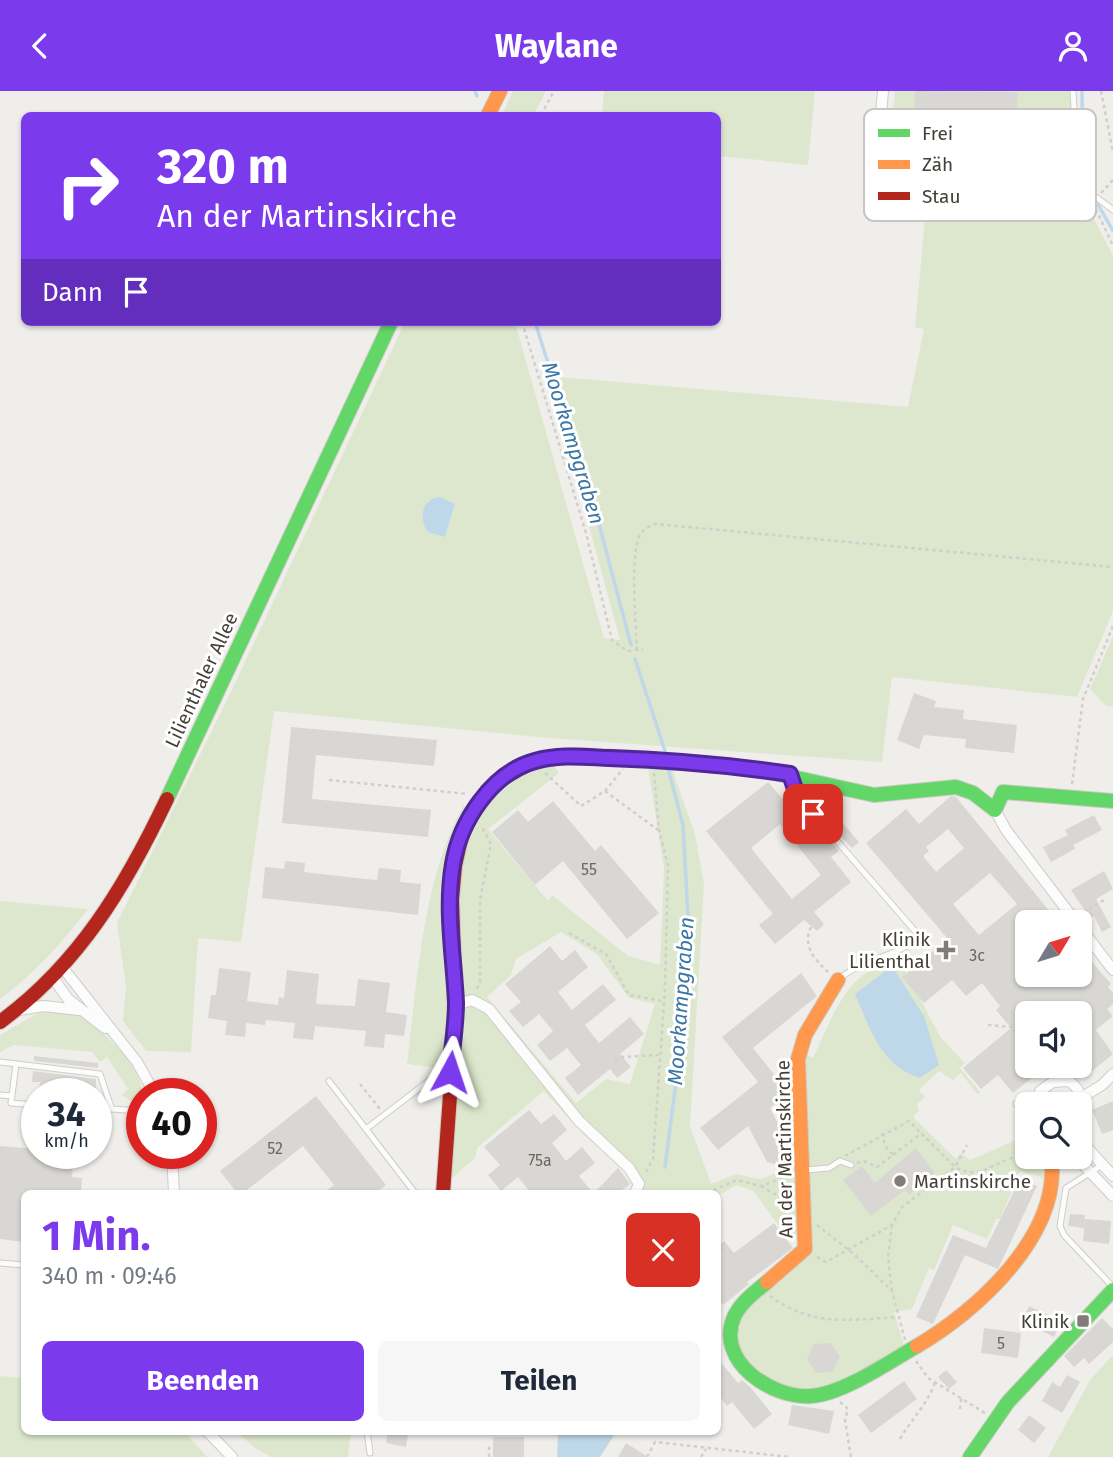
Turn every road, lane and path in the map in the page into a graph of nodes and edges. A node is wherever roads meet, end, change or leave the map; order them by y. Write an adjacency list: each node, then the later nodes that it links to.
1 (500, 91): 8 (street)
2 (554, 91): 9 (path)
3 (883, 91): 6 (street)
4 (1073, 91): 7 (lane)
5 (1101, 91): 10 (path)
6 (882, 109)
7 (1074, 109)
8 (490, 112)
9 (543, 112)
10 (1113, 152)
11 (1113, 180): 12 (path)
12 (1096, 196)
13 (1096, 198): 15 (lane)
14 (1096, 210): 16 (path)
15 (1113, 210)
16 (1113, 246)
17 (389, 326): 42 (street, Lilienthaler Allee)
18 (523, 326): 22 (path)
19 (1113, 567): 22 (path)
20 (1113, 626): 30 (path)
21 (643, 649): 22 (path)
22 (637, 650)
23 (631, 759): 24 (street); 25 (street); 28 (path)
24 (654, 760): 26 (street); 34 (path)
25 (532, 762): 28 (path); 29 (street)
26 (790, 774): 32 (street); 43 (lane, An der Martinskirche)
27 (329, 780): 29 (path)
28 (604, 791): 34 (path)
29 (482, 796): 33 (street)
30 (1070, 798): 31 (street); 32 (street)
31 (1113, 801)
32 (995, 810): 36 (street)
33 (472, 815): 44 (path); 46 (street)
34 (659, 830): 45 (path)
35 (1107, 898): 37 (path)
36 (1067, 910)
37 (1092, 910)
38 (811, 927): 43 (path)
39 (569, 933): 45 (path)
40 (1092, 943): 41 (street)
41 (1113, 971)
42 (58, 973): 47 (street, Lilienthaler Allee); 48 (street); 52 (street)
43 (838, 981): 83 (street, An der Martinskirche)
44 (472, 1000): 46 (street); 87 (street)
45 (663, 1001): 53 (path)
46 (456, 1005): 57 (street)
47 (16, 1011): 48 (street); 49 (street, Lilienthaler Allee)
48 (83, 1011): 52 (street)
49 (0, 1022)
50 (988, 1025): 51 (path)
51 (1015, 1032)
52 (113, 1034): 60 (street)
53 (659, 1055): 55 (path); 87 (path)
54 (0, 1062): 56 (lane)
55 (615, 1062)
56 (16, 1064): 59 (lane); 67 (lane)
57 (450, 1072): 69 (lane); 90 (street)
58 (1113, 1074): 65 (street)
59 (101, 1078)
60 (147, 1078)
61 (329, 1081): 70 (lane)
62 (360, 1084): 69 (path)
63 (1040, 1092): 64 (street)
64 (1078, 1092)
65 (1092, 1092)
66 (0, 1095): 67 (lane)
67 (12, 1096): 68 (lane)
68 (21, 1104)
69 (384, 1114): 70 (lane)
70 (366, 1129): 89 (lane)
71 (882, 1133): 72 (path); 75 (path); 77 (path)
72 (922, 1133): 75 (path); 80 (path)
73 (967, 1145): 80 (path)
74 (1092, 1154): 79 (street)
75 (893, 1155): 78 (path)
76 (1015, 1159): 80 (path)
77 (840, 1161): 78 (lane); 83 (lane)
78 (851, 1165)
79 (1102, 1165): 84 (lane); 85 (street)
80 (955, 1167): 94 (path)
81 (172, 1169): 88 (street)
82 (1053, 1169): 103 (street, An der Martinskirche)
83 (800, 1170): 86 (path); 93 (street, An der Martinskirche)
84 (1090, 1171): 92 (street); 100 (lane)
85 (1113, 1176)
86 (761, 1185): 91 (path); 93 (path)
87 (637, 1189)
88 (173, 1190)
89 (413, 1190)
90 (443, 1190)
91 (714, 1190)
92 (1113, 1196)
93 (803, 1214): 95 (street, An der Martinskirche); 96 (path)
94 (892, 1225): 96 (path); 101 (path)
95 (805, 1249): 96 (path); 99 (street, An der Martinskirche)
96 (849, 1251): 101 (path)
97 (0, 1263): 98 (lane)
98 (21, 1265)
99 (760, 1287): 102 (path); 105 (street, An der Martinskirche)
100 (1113, 1289): 108 (street)
101 (892, 1291): 102 (path)
102 (898, 1317): 103 (path)
103 (909, 1351): 104 (path); 105 (street, An der Martinskirche)
104 (935, 1382): 106 (path); 111 (path)
105 (829, 1393): 121 (path)
106 (961, 1399): 107 (path); 108 (path)
107 (960, 1409)
108 (994, 1419): 122 (street)
109 (210, 1435): 116 (street)
110 (368, 1435): 114 (lane)
111 (900, 1439)
112 (489, 1446): 117 (path)
113 (706, 1449): 115 (path); 118 (path); 119 (path)
114 (370, 1453)
115 (758, 1456): 120 (path)
116 (232, 1457)
117 (489, 1457)
118 (647, 1457)
119 (701, 1457)
120 (790, 1457)
121 (852, 1457)
122 (970, 1457)

